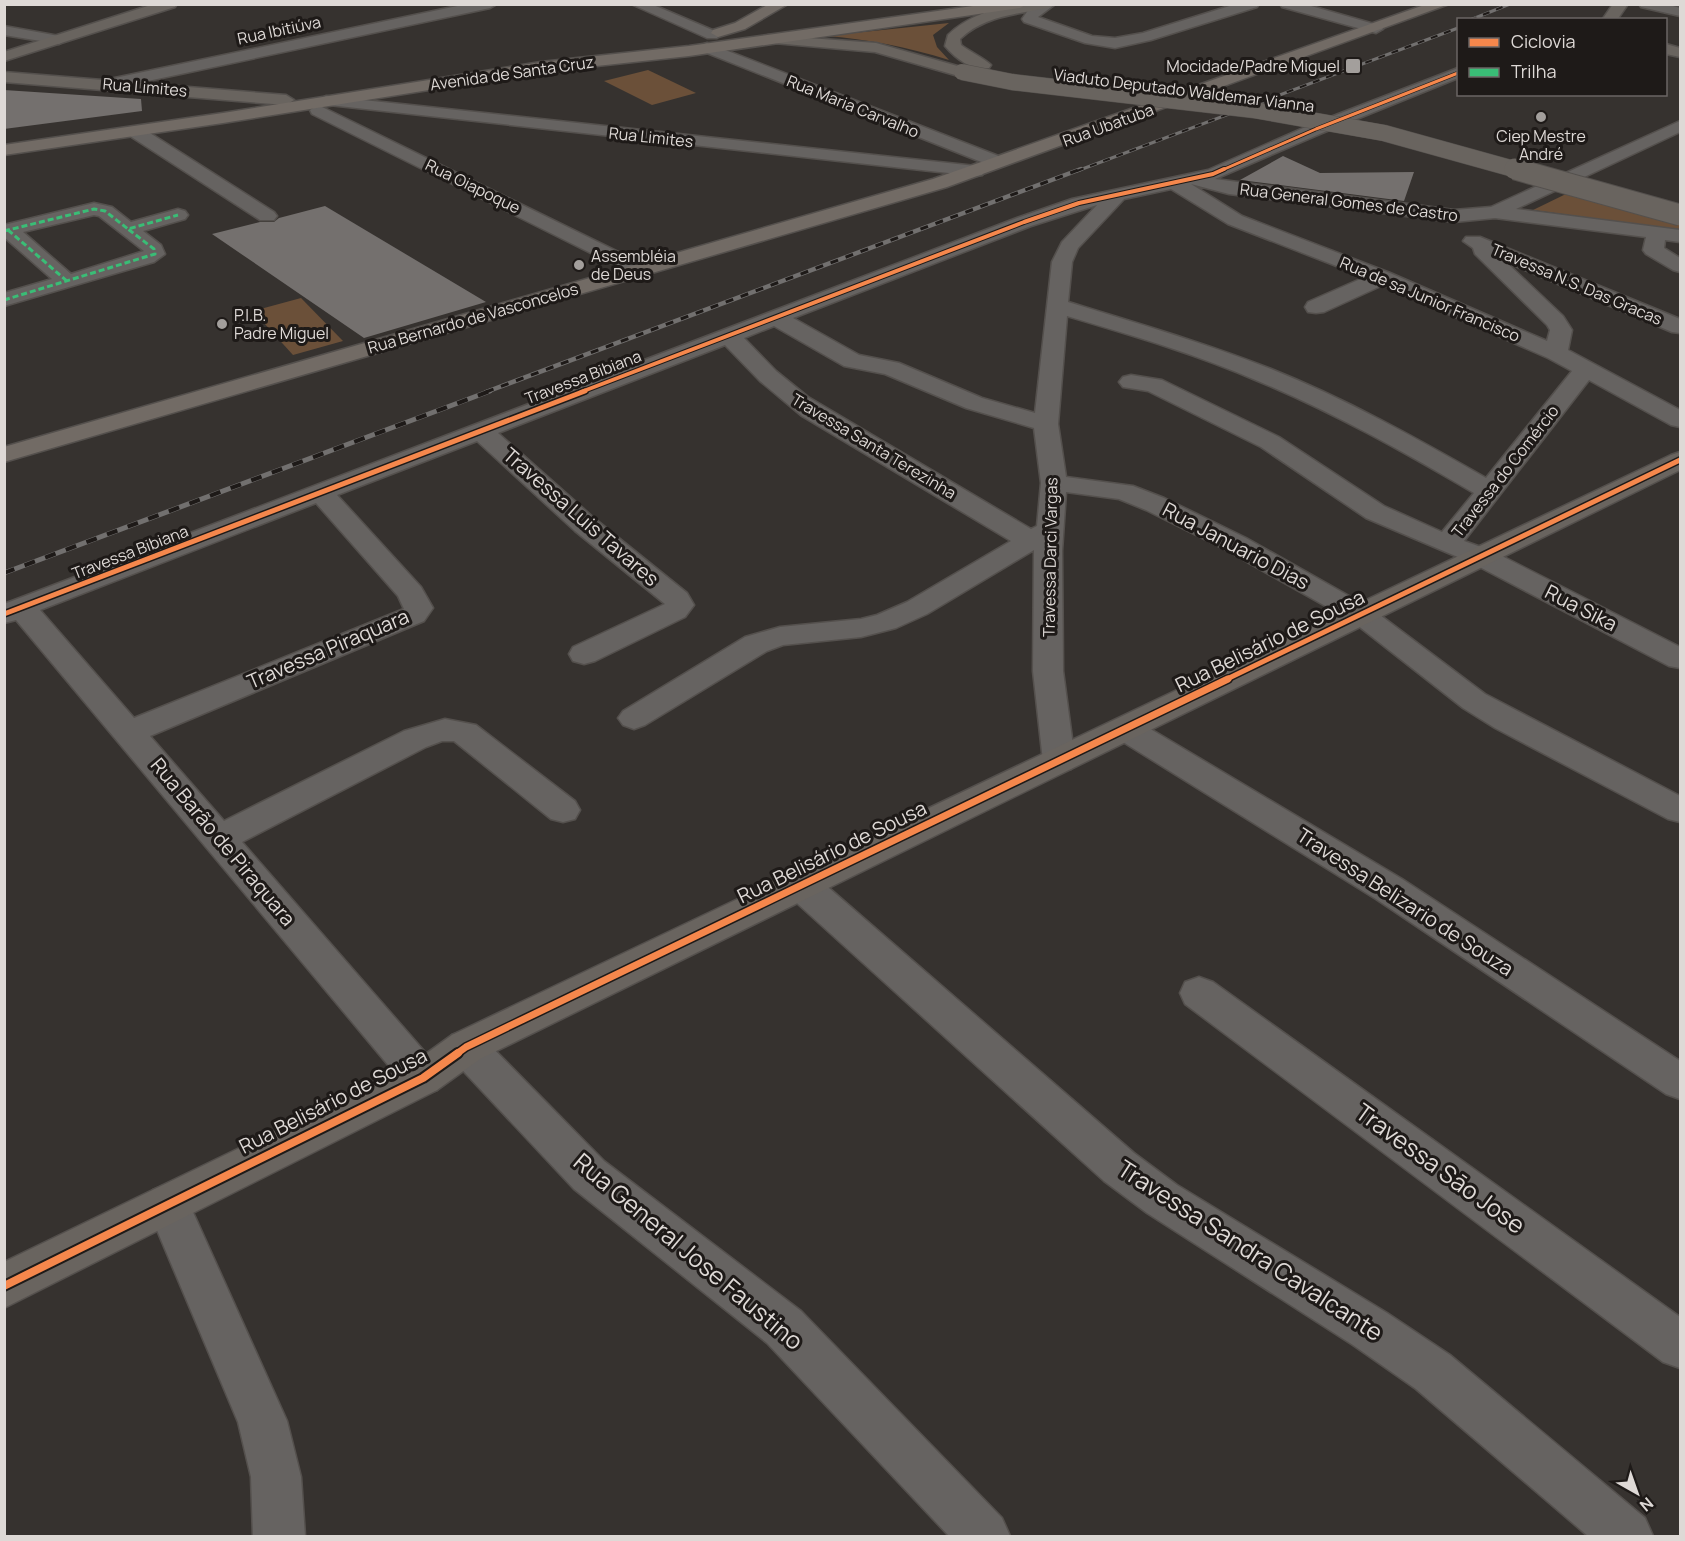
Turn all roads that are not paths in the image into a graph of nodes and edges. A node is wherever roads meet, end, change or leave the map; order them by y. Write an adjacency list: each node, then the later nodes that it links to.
1 (490, 4): 24 (street, Rua Ibitiúva)
2 (638, 4): 15 (street, Rua Maria Carvalho)
3 (781, 4): 14 (main road)
4 (1020, 4): 18 (main road, Avenida de Santa Cruz)
5 (1252, 4): 10 (street)
6 (1287, 4): 16 (street)
7 (1442, 4): 16 (main road, Rua Ubatuba)
8 (1621, 4): 13 (main road)
9 (1646, 4): 12 (street)
10 (1048, 5): 38 (main road, Viaduto Deputado Waldemar Vianna)
11 (158, 6): 19 (main road)
12 (1680, 12)
13 (1611, 18)
14 (739, 26): 15 (street); 18 (main road); 20 (main road)
15 (694, 28): 20 (street, Rua Maria Carvalho)
16 (1376, 29): 34 (main road, Rua Ubatuba)
17 (4, 30): 19 (street)
18 (768, 39): 20 (main road, Avenida de Santa Cruz); 40 (main road, Viaduto Deputado Waldemar Vianna, bridge)
19 (58, 40): 21 (main road)
20 (709, 42): 25 (main road, Avenida de Santa Cruz); 26 (main road, Avenida de Santa Cruz); 34 (street, Rua Maria Carvalho)
21 (4, 57)
22 (1457, 73): 36 (street)
23 (4, 77): 24 (main road, Rua Limites)
24 (110, 84): 25 (main road, Rua Limites)
25 (286, 100): 32 (main road, Avenida de Santa Cruz)
26 (326, 101): 27 (main road, Avenida de Santa Cruz); 28 (street, Rua Limites)
27 (305, 105): 29 (street, Rua Oiapoque); 31 (main road, Avenida de Santa Cruz)
28 (392, 110): 29 (street); 35 (street, Rua Limites)
29 (346, 122): 50 (street, Rua Oiapoque)
30 (1680, 126): 39 (street)
31 (136, 132): 33 (main road, Avenida de Santa Cruz); 42 (street)
32 (4, 141)
33 (4, 150)
34 (999, 163): 35 (main road, Rua Ubatuba)
35 (976, 171): 50 (main road, Rua Bernardo de Vasconcelos)
36 (1187, 182): 37 (street, Travessa Bibiana); 43 (street, Rua General Gomes de Castro); 51 (street, Rua de sa Junior Francisco)
37 (1117, 195): 54 (street, Travessa Darci Vargas); 56 (street, Travessa Bibiana)
38 (1680, 203)
39 (1495, 213): 43 (street, Rua General Gomes de Castro); 46 (street, Rua General Gomes de Castro)
40 (1680, 214)
41 (178, 215): 44 (street)
42 (267, 216)
43 (1455, 216): 48 (street)
44 (128, 229): 45 (street); 52 (street)
45 (6, 231): 52 (street)
46 (1657, 233): 47 (street, Rua General Gomes de Castro); 49 (street)
47 (1680, 236)
48 (1473, 241): 57 (street, Travessa N.S. Das Gracas); 59 (street)
49 (1680, 266)
50 (640, 270): 65 (main road, Rua Bernardo de Vasconcelos)
51 (1383, 277): 55 (street); 59 (street, Rua de sa Junior Francisco)
52 (68, 282): 53 (street)
53 (4, 300)
54 (1057, 306): 63 (street, Travessa Darci Vargas); 68 (street)
55 (1316, 307)
56 (777, 318): 58 (street, Travessa Bibiana); 63 (street)
57 (1680, 327)
58 (730, 336): 64 (street, Travessa Bibiana); 70 (street, Travessa Santa Terezinha)
59 (1556, 353): 60 (street, Rua de sa Junior Francisco)
60 (1586, 369): 62 (street, Rua de sa Junior Francisco); 68 (street, Travessa do Comércio)
61 (1131, 382): 71 (street)
62 (1680, 420)
63 (1046, 424): 67 (street, Travessa Darci Vargas)
64 (481, 431): 69 (street, Travessa Bibiana); 75 (street, Travessa Luis Tavares)
65 (4, 455)
66 (1680, 460): 72 (main road, Rua Belisário de Sousa)
67 (1054, 483): 70 (street, Travessa Darci Vargas); 74 (street, Rua Januario Dias)
68 (1488, 490): 71 (street, Travessa do Comércio)
69 (321, 493): 73 (street, Travessa Bibiana); 79 (street, Travessa Piraquara)
70 (1041, 535): 77 (street); 80 (street, Travessa Darci Vargas)
71 (1447, 544): 72 (street, Travessa do Comércio)
72 (1482, 557): 74 (main road, Rua Belisário de Sousa); 76 (street, Rua Sika)
73 (13, 611): 79 (street, Rua Barão de Piraquara)
74 (1362, 615): 78 (main road, Rua Belisário de Sousa); 82 (street, Rua Januario Dias)
75 (584, 654)
76 (1680, 659)
77 (634, 718)
78 (1125, 729): 80 (main road, Rua Belisário de Sousa); 88 (street, Travessa Belizario de Souza)
79 (130, 732): 83 (street, Rua Barão de Piraquara)
80 (1059, 761): 84 (main road, Rua Belisário de Sousa)
81 (563, 810): 83 (street)
82 (1680, 810)
83 (219, 838): 87 (street, Rua Barão de Piraquara)
84 (801, 885): 86 (main road, Rua Belisário de Sousa); 94 (street, Travessa Sandra Cavalcante)
85 (1199, 993): 91 (street, Travessa Sāo Jose)
86 (466, 1047): 87 (main road, Rua Belisário de Sousa); 93 (street, Rua General Jose Faustino)
87 (423, 1078): 89 (main road, Rua Belisário de Sousa)
88 (1680, 1082)
89 (168, 1204): 90 (main road, Rua Belisário de Sousa); 92 (street)
90 (4, 1286)
91 (1680, 1345)
92 (279, 1536)
93 (984, 1536)
94 (1627, 1536)

